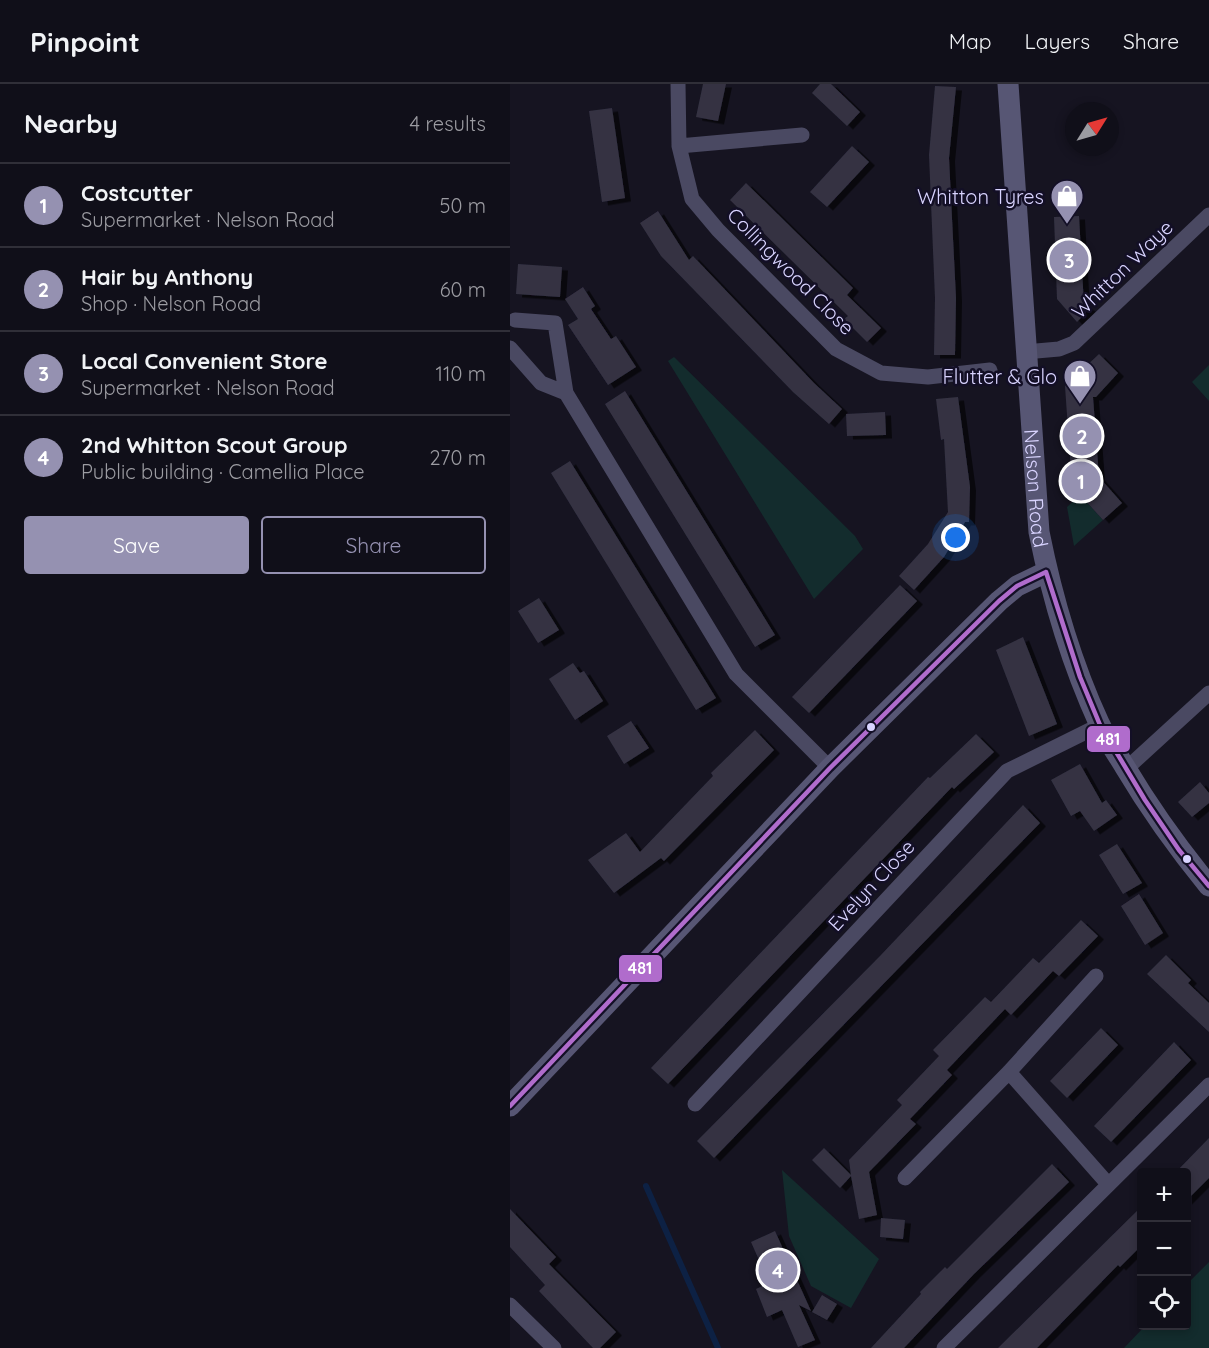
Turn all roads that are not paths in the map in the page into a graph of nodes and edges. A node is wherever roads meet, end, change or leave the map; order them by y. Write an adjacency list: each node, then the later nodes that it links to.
1 (678, 84): 4 (street, Collingwood Close)
2 (1008, 84): 8 (main road, Nelson Road)
3 (802, 135): 4 (street)
4 (679, 146): 10 (street, Collingwood Close)
5 (1209, 215): 8 (street, Whitton Waye)
6 (515, 320): 12 (street)
7 (510, 348): 9 (street)
8 (1025, 352): 13 (main road, Nelson Road)
9 (522, 361): 11 (street); 12 (street)
10 (990, 370)
11 (510, 372)
12 (566, 393): 16 (street)
13 (1046, 572): 15 (main road, Nelson Road); 16 (main road)
14 (1209, 693): 17 (street)
15 (1100, 725): 17 (main road, Nelson Road); 22 (street, Evelyn Close)
16 (830, 768): 23 (main road)
17 (1126, 769): 18 (main road, Nelson Road)
18 (1209, 886)
19 (1096, 976): 20 (street)
20 (1009, 1072): 24 (street); 25 (street)
21 (1209, 1085): 25 (street)
22 (695, 1104)
23 (510, 1106)
24 (905, 1178)
25 (1108, 1184): 28 (street)
26 (510, 1305): 27 (street)
27 (554, 1348)
28 (944, 1348)

